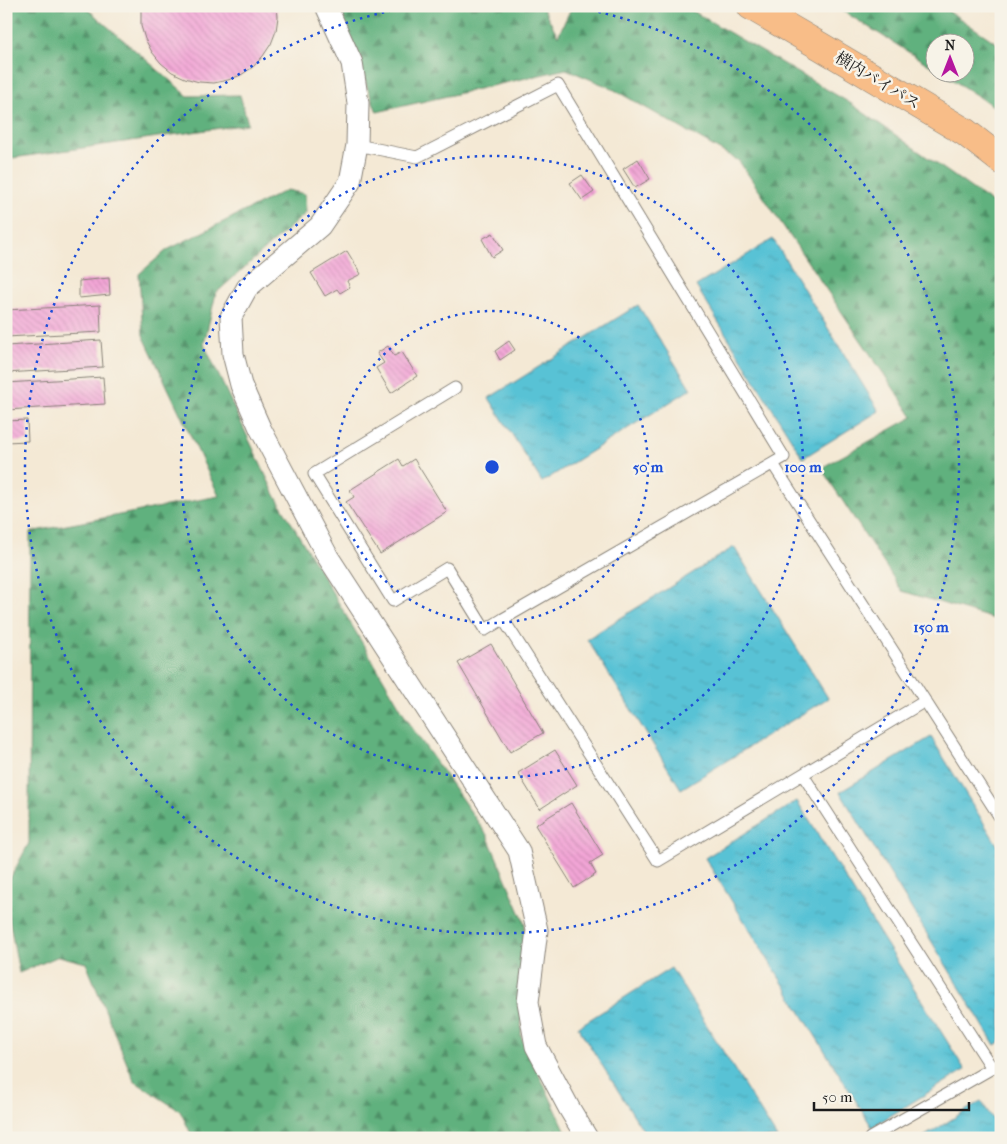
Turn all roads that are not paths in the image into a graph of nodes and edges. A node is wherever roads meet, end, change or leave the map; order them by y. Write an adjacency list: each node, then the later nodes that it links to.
1 (326, 6): 3 (street)
2 (751, 6): 4 (highway, 横内バイパス)
3 (357, 145): 6 (lane); 12 (street)
4 (1001, 160)
5 (455, 388): 7 (lane)
6 (773, 464): 7 (lane); 8 (lane)
7 (503, 619): 9 (lane)
8 (926, 702): 9 (lane); 10 (lane)
9 (803, 775): 11 (lane)
10 (1001, 819)
11 (996, 1066): 13 (lane)
12 (588, 1138)
13 (870, 1138)

